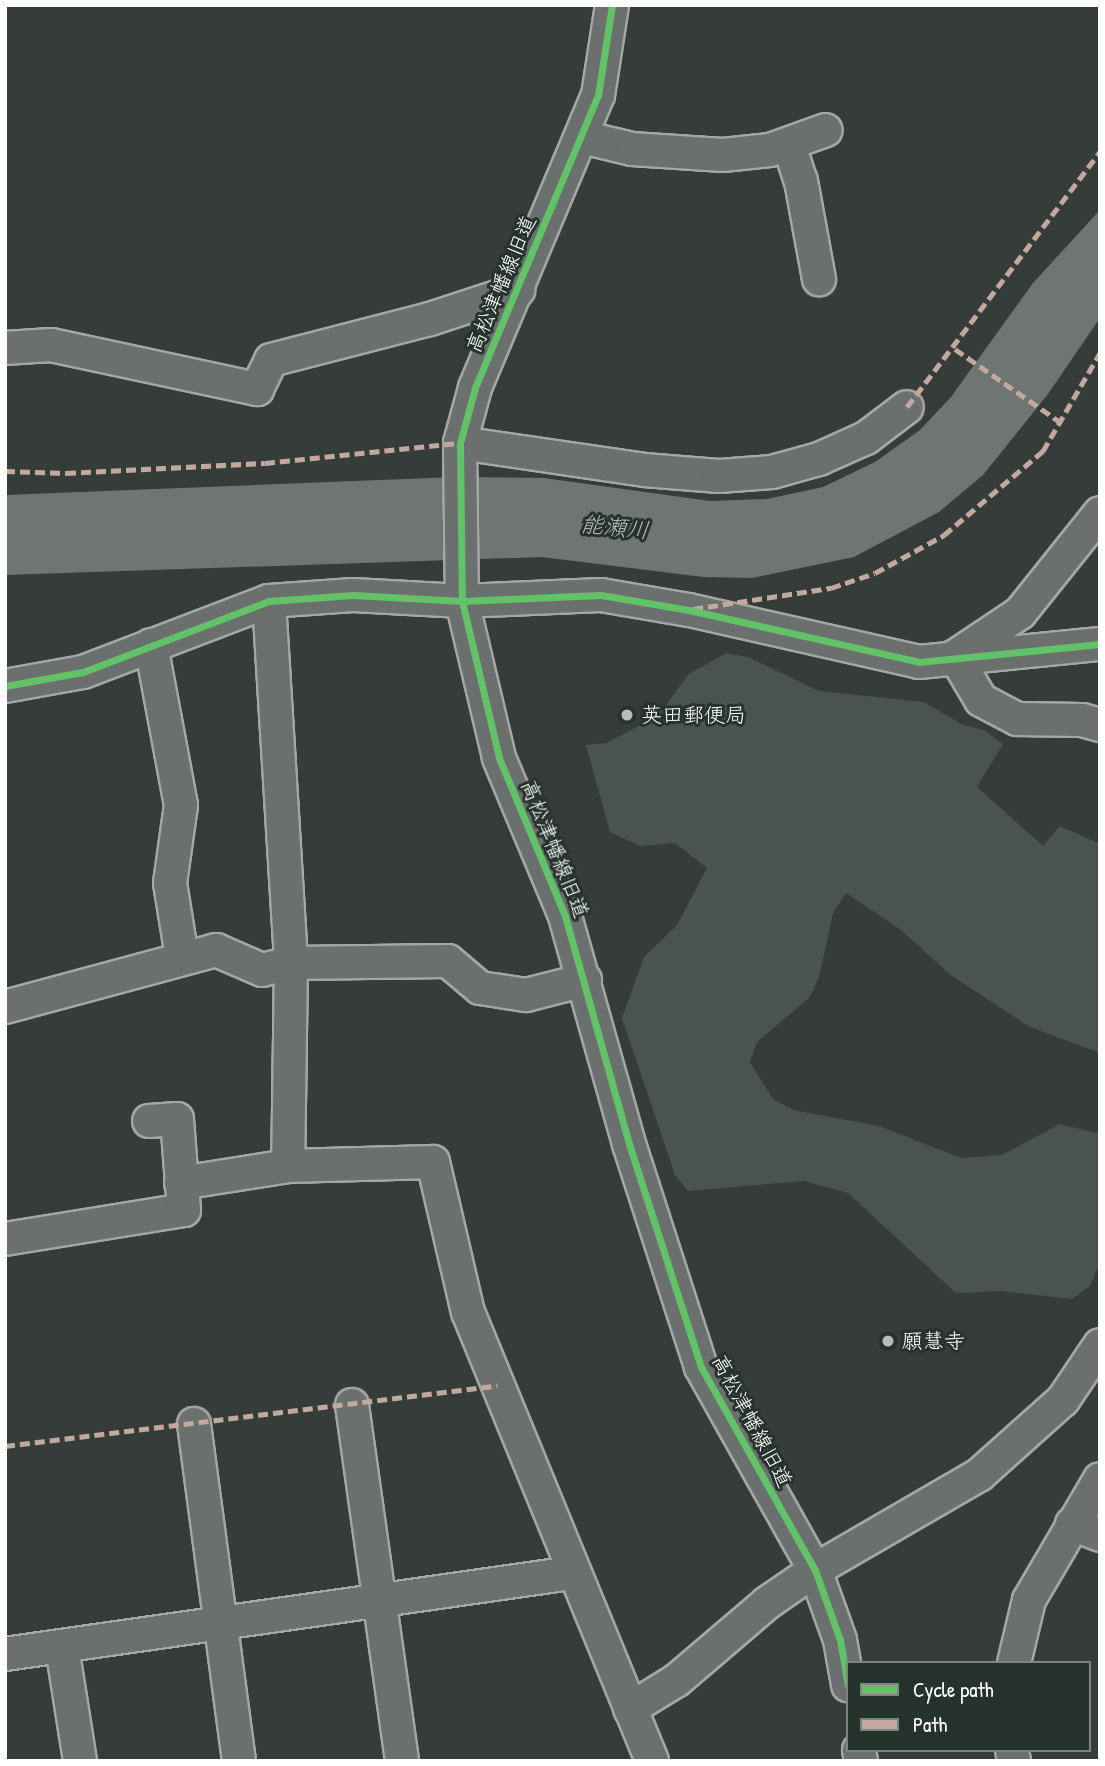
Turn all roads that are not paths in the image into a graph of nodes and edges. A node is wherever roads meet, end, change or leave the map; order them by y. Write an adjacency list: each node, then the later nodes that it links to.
1 (612, 5): 3 (street, 高松津幡線旧道)
2 (826, 131): 4 (street)
3 (582, 137): 4 (street); 6 (street, 高松津幡線旧道)
4 (789, 145): 5 (street)
5 (819, 279)
6 (518, 290): 7 (street); 9 (street, 高松津幡線旧道)
7 (5, 348)
8 (907, 407): 9 (street)
9 (459, 452): 11 (street, 高松津幡線旧道)
10 (1100, 513): 15 (street)
11 (461, 588): 12 (street); 15 (street); 20 (street, 高松津幡線旧道)
12 (269, 601): 14 (street); 19 (street)
13 (1100, 644): 15 (street)
14 (151, 645): 16 (street); 18 (street)
15 (956, 656): 17 (street)
16 (5, 686)
17 (1100, 725)
18 (182, 957): 19 (street); 21 (street)
19 (291, 963): 20 (street); 23 (street)
20 (585, 980): 31 (street, 高松津幡線旧道)
21 (5, 1007)
22 (149, 1121): 24 (street)
23 (288, 1166): 24 (street); 32 (street)
24 (181, 1183): 25 (street)
25 (5, 1239)
26 (1100, 1345): 31 (street)
27 (352, 1405): 33 (street)
28 (194, 1424): 34 (street)
29 (1100, 1479): 30 (street)
30 (1086, 1530): 37 (street)
31 (815, 1570): 38 (street, 高松津幡線旧道); 39 (street)
32 (572, 1573): 33 (street); 39 (street)
33 (381, 1600): 34 (street); 42 (street)
34 (219, 1622): 35 (street); 41 (street)
35 (62, 1647): 36 (street); 40 (street)
36 (5, 1654)
37 (1015, 1661)
38 (846, 1674)
39 (630, 1709): 43 (street)
40 (80, 1761)
41 (239, 1761)
42 (402, 1761)
43 (652, 1761)

